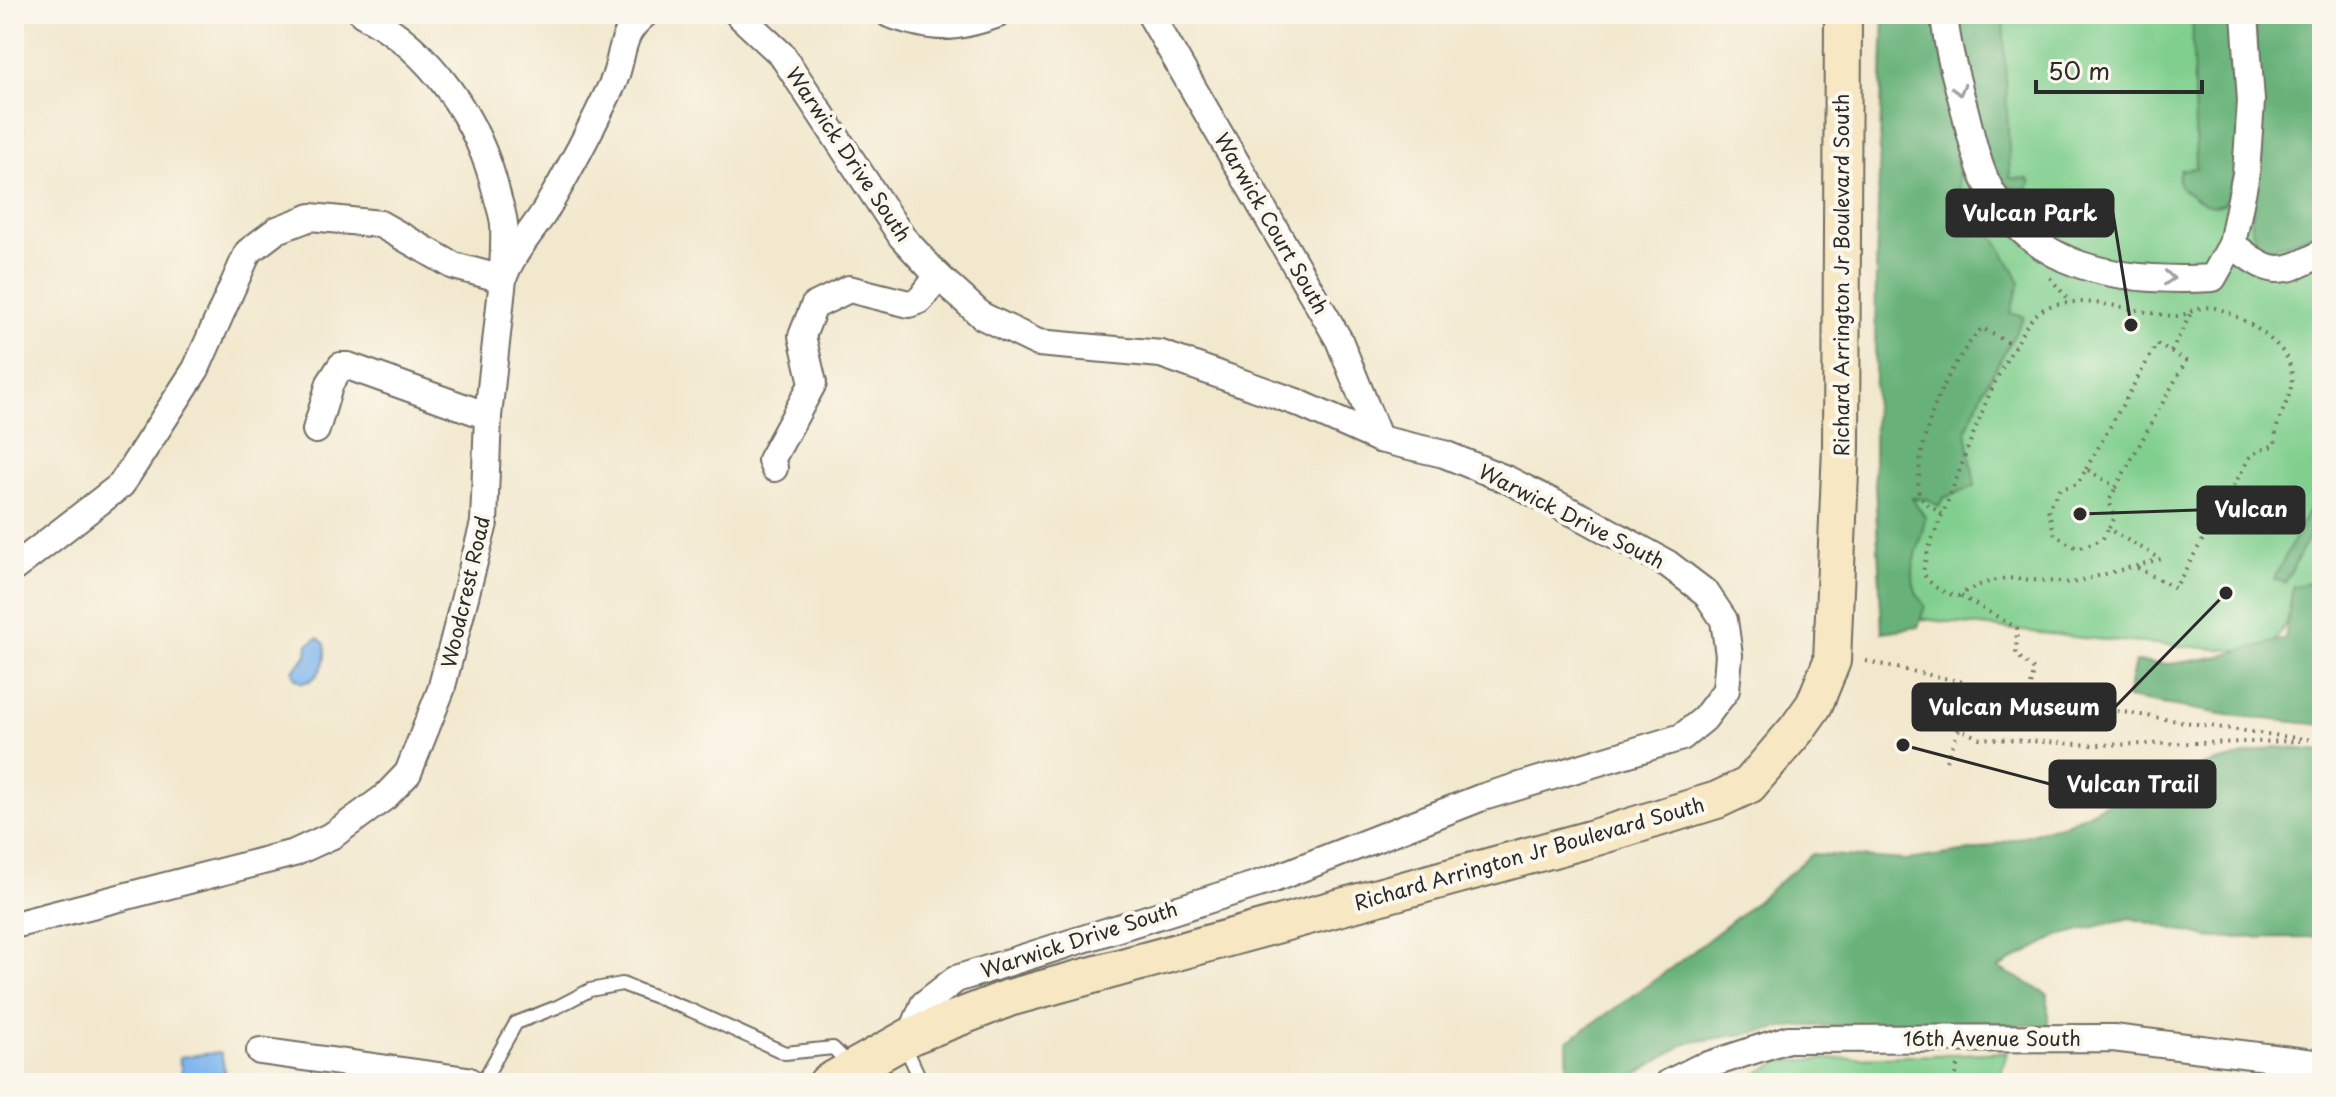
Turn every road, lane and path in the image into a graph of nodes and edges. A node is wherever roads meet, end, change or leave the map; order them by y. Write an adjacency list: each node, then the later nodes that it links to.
1 (363, 14): 13 (street)
2 (645, 14): 13 (street, Woodcrest Road)
3 (738, 14): 12 (street, Warwick Drive South)
4 (889, 14): 5 (street)
5 (998, 14)
6 (1150, 14): 19 (street, Warwick Court South)
7 (1843, 14): 33 (street, Richard Arrington Jr Boulevard South)
8 (1944, 14): 10 (street, one-way to 10)
9 (2245, 14): 10 (street)
10 (2232, 244): 11 (street)
11 (2322, 253)
12 (938, 276): 19 (street, Warwick Drive South); 20 (street)
13 (503, 279): 17 (street, Woodcrest Road); 26 (street)
14 (2193, 309): 15 (path); 16 (path); 25 (path)
15 (2014, 346): 23 (path); 23 (path)
16 (2171, 352): 21 (path); 22 (path)
17 (488, 416): 18 (street); 32 (street, Woodcrest Road)
18 (316, 430)
19 (1379, 439): 33 (street, Warwick Drive South)
20 (774, 468)
21 (2086, 469): 22 (path); 24 (path)
22 (2116, 487): 24 (path)
23 (1942, 514): 27 (path)
24 (2108, 529): 25 (path)
25 (2134, 566): 27 (path)
26 (14, 568)
27 (1960, 595): 29 (path)
28 (1866, 661): 29 (path)
29 (2029, 697): 30 (path)
30 (2321, 741): 31 (path)
31 (1946, 761)
32 (14, 925)
33 (907, 1039): 37 (street, Richard Arrington Jr Boulevard South); 39 (lane)
34 (260, 1051): 38 (street)
35 (1961, 1053): 41 (path)
36 (2322, 1064): 40 (street, 16th Avenue South)
37 (840, 1076): 38 (lane)
38 (472, 1082)
39 (922, 1083)
40 (1669, 1083)
41 (1954, 1083)

